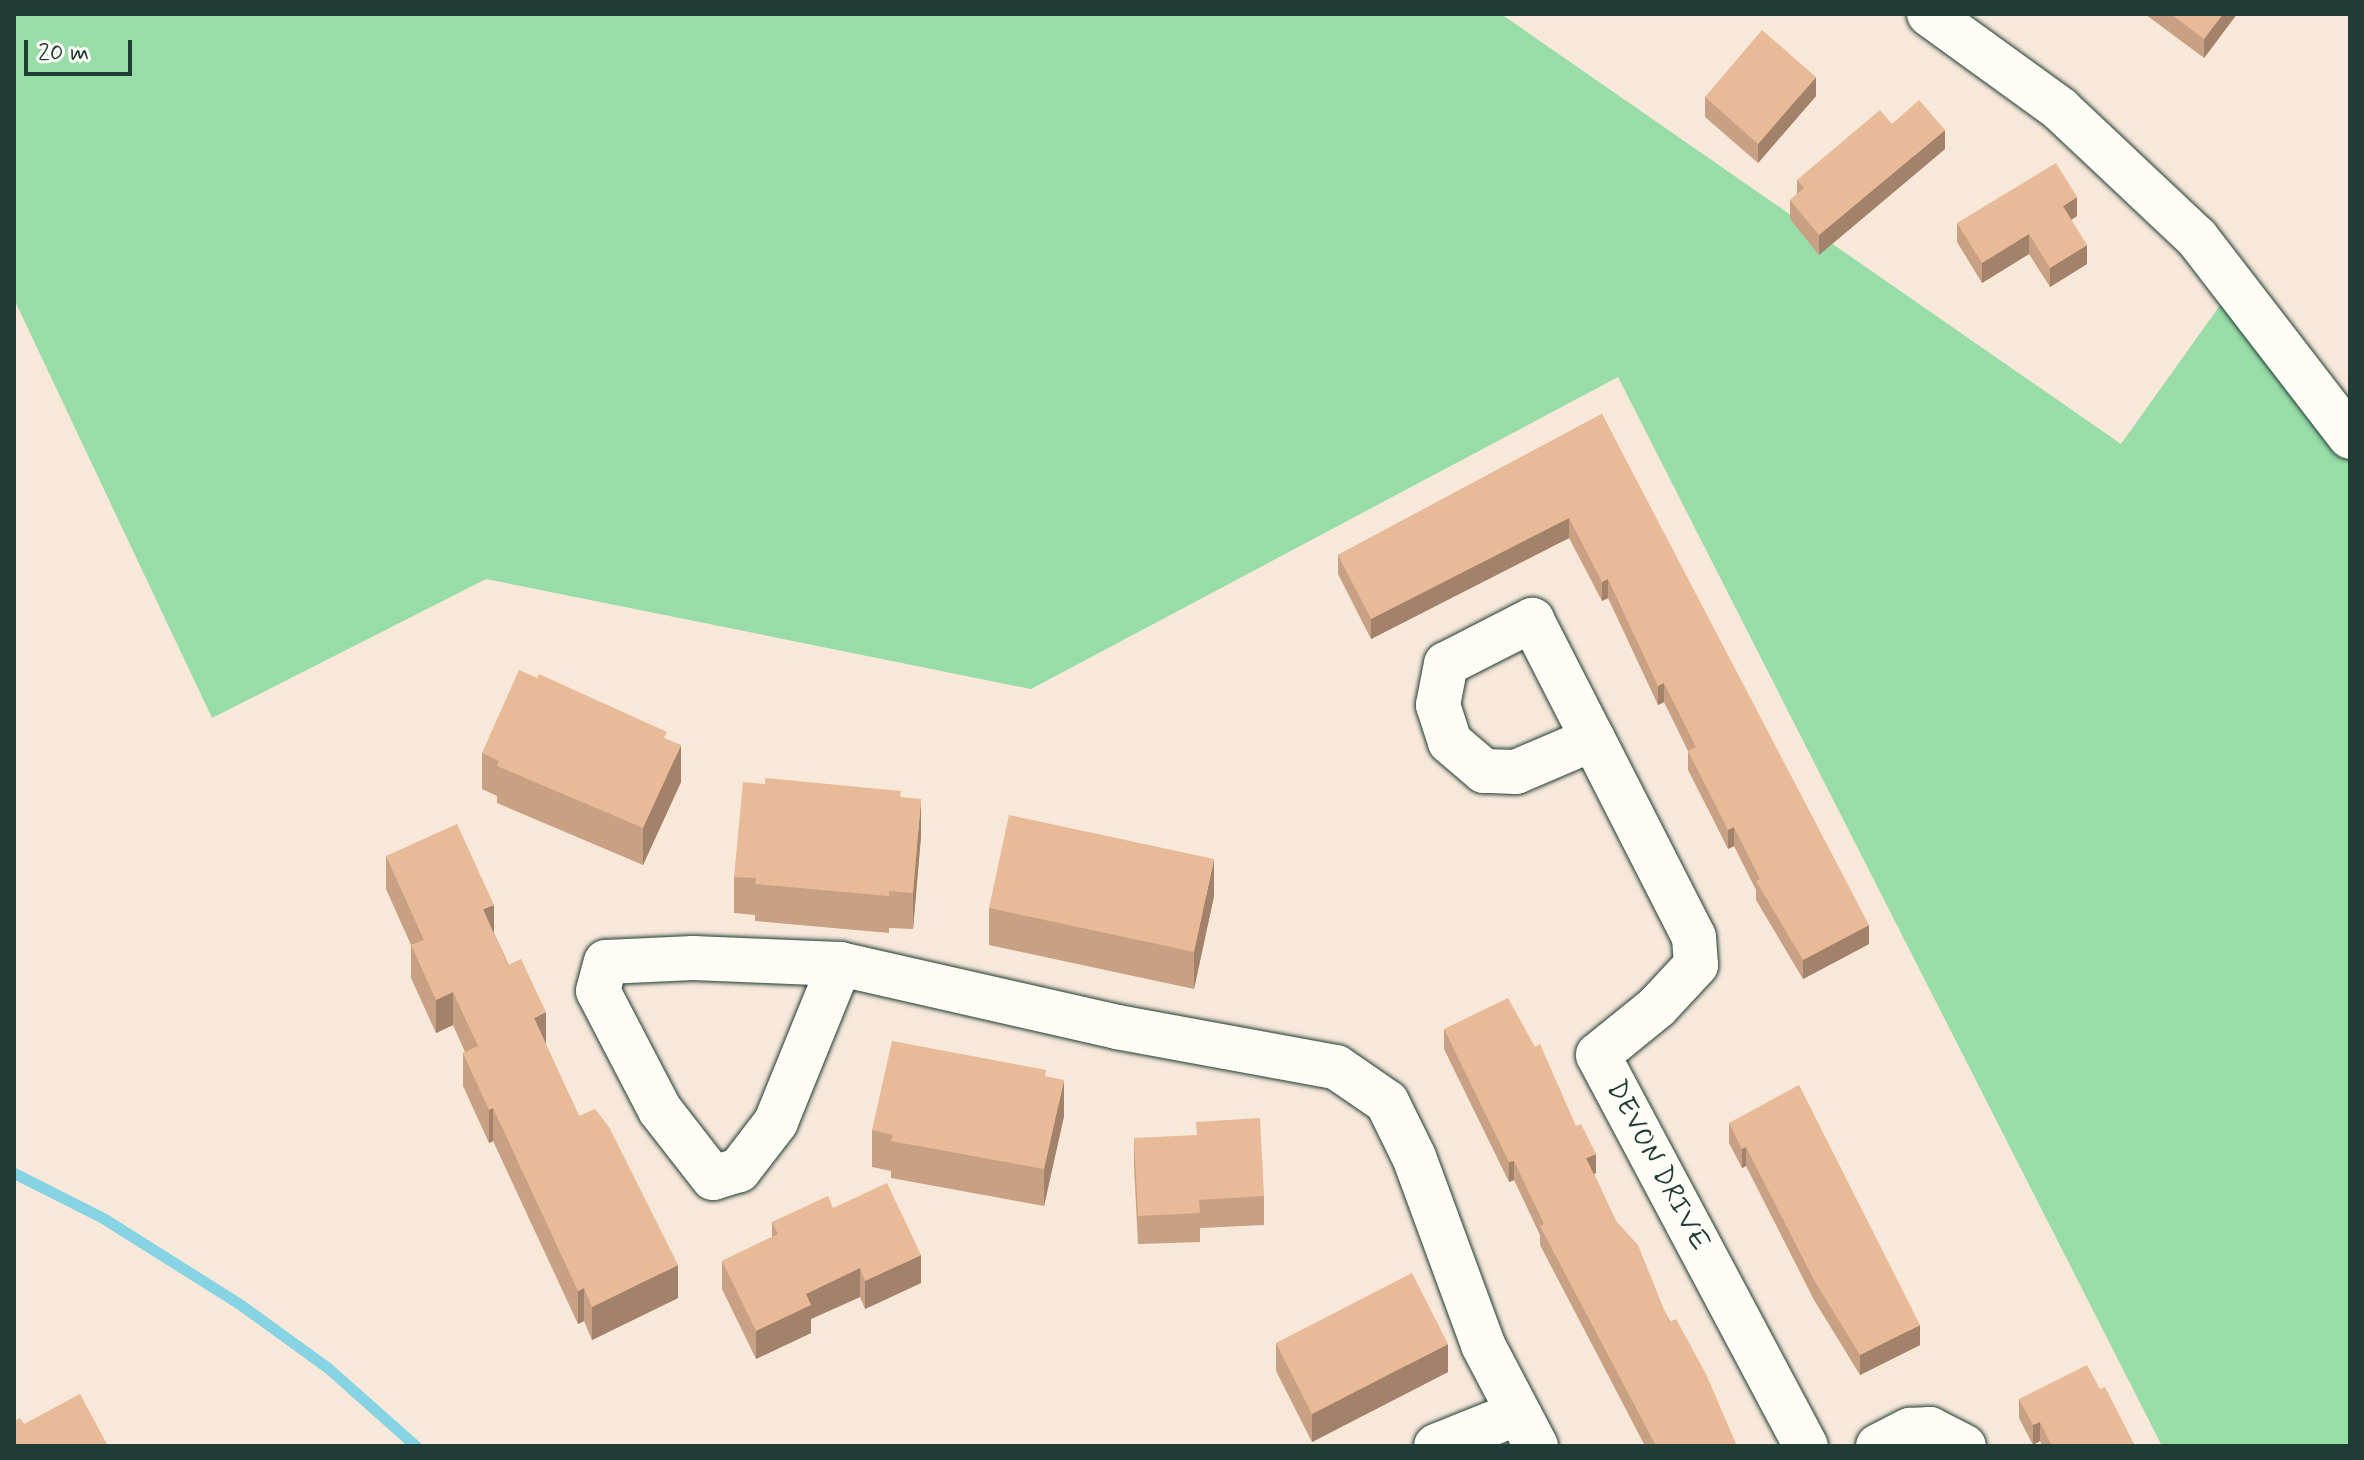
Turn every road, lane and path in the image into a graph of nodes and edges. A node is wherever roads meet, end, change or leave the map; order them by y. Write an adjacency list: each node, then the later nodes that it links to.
1 (1929, 14): 2 (street)
2 (2350, 437)
3 (1593, 739): 7 (street, DEVON DRIVE)
4 (840, 964): 4 (street); 5 (street)
5 (1527, 1429): 6 (street)
6 (1436, 1446)
7 (1806, 1446)
8 (1878, 1446): 9 (street)
9 (1964, 1446)

